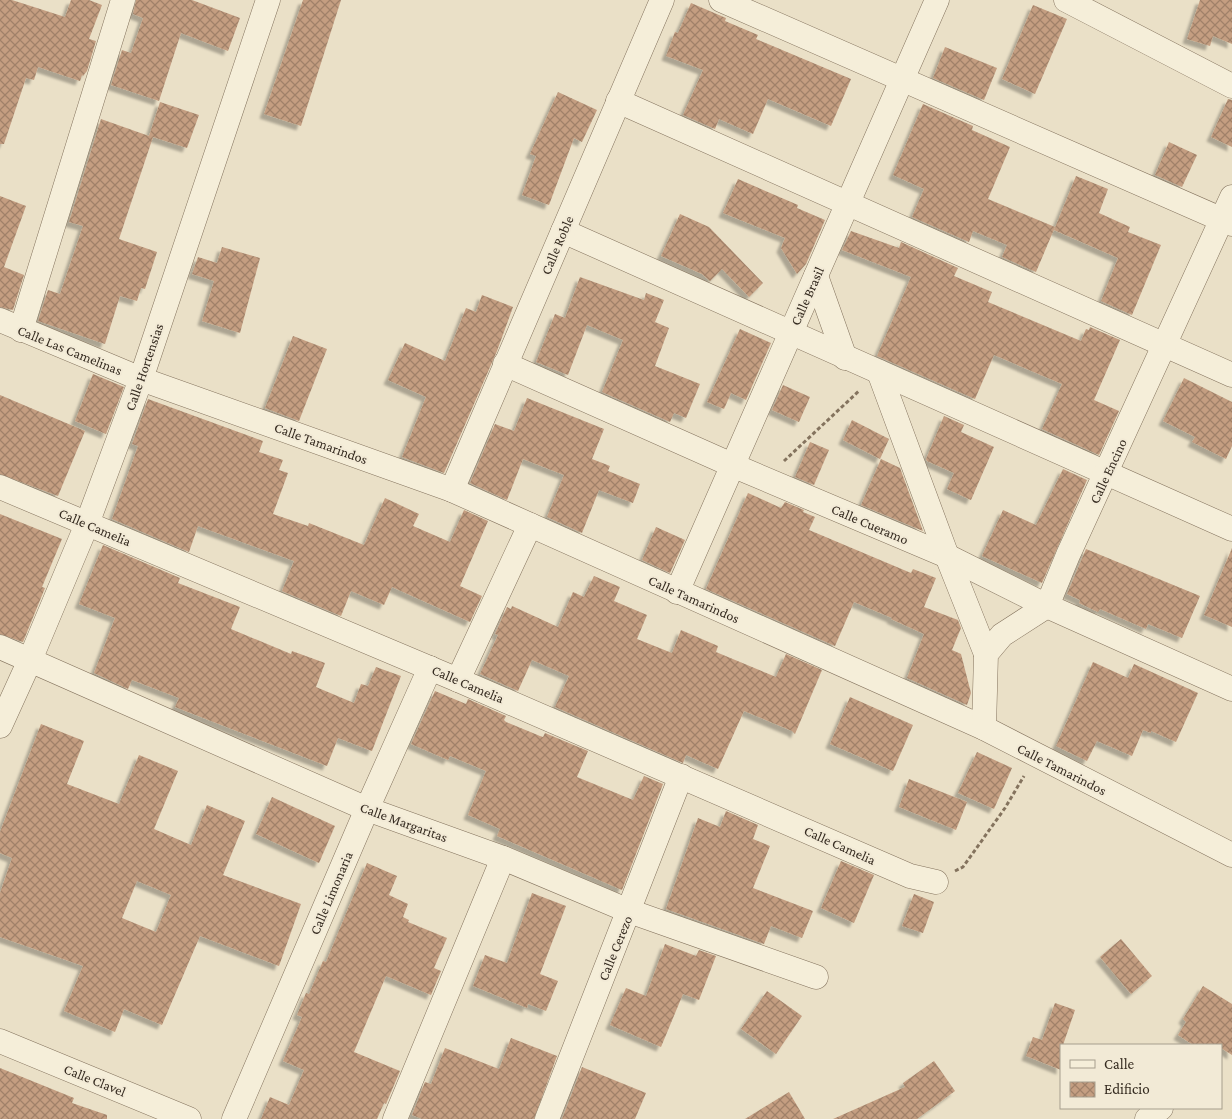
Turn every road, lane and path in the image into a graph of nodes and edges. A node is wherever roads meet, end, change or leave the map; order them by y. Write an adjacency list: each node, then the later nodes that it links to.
1 (123, 0): 15 (street)
2 (268, 0): 22 (street, Calle Hortensias)
3 (662, 0): 9 (street, Calle Roble)
4 (721, 0): 7 (street)
5 (937, 0): 7 (street, Calle Brasil)
6 (1066, 0): 8 (street)
7 (902, 79): 11 (street, Calle Brasil); 12 (street)
8 (1232, 86)
9 (618, 101): 11 (street); 13 (street, Calle Roble)
10 (1232, 197): 12 (street, Calle Encino)
11 (847, 203): 14 (street, Calle Brasil); 17 (street)
12 (1227, 222): 17 (street, Calle Encino)
13 (562, 231): 16 (street); 19 (street, Calle Roble)
14 (816, 276): 16 (street, Calle Brasil); 18 (street)
15 (10, 325): 22 (street, Calle Las Camelinas)
16 (790, 333): 18 (street); 23 (street, Calle Brasil)
17 (1165, 344): 21 (street); 24 (street, Calle Encino)
18 (846, 358): 20 (street)
19 (505, 364): 23 (street, Calle Cueramo); 27 (street, Calle Roble)
20 (879, 372): 24 (street); 25 (path); 31 (street)
21 (1232, 375)
22 (141, 379): 27 (street, Calle Tamarindos); 28 (street, Calle Hortensias)
23 (732, 465): 25 (street, Calle Cueramo); 32 (street, Calle Brasil)
24 (1106, 474): 30 (street); 33 (street, Calle Encino)
25 (765, 479): 31 (street, Calle Cueramo)
26 (0, 487): 28 (street, Calle Camelia)
27 (452, 490): 29 (street, Calle Tamarindos)
28 (87, 524): 36 (street, Calle Hortensias); 37 (street, Calle Camelia)
29 (530, 525): 32 (street, Calle Tamarindos); 38 (street)
30 (1232, 529)
31 (947, 556): 33 (street, Calle Cueramo); 35 (street)
32 (677, 592): 41 (street, Calle Tamarindos)
33 (1047, 606): 35 (street); 39 (street, Calle Cueramo)
34 (0, 648): 36 (street, Calle Margaritas)
35 (986, 654): 41 (street)
36 (30, 660): 40 (street, Calle Hortensias); 44 (street, Calle Margaritas)
37 (430, 668): 38 (street, Calle Camelia); 44 (street, Calle Limonaria)
38 (458, 680): 43 (street, Calle Camelia)
39 (1232, 689)
40 (0, 726)
41 (984, 728): 42 (street, Calle Tamarindos)
42 (1036, 756): 45 (street, Calle Tamarindos); 47 (path)
43 (681, 776): 47 (street, Calle Camelia); 48 (street, Calle Cerezo)
44 (367, 809): 46 (street, Calle Margaritas); 53 (street, Calle Limonaria)
45 (1232, 855)
46 (503, 858): 48 (street, Calle Margaritas); 54 (street)
47 (936, 882)
48 (629, 912): 49 (street, Calle Margaritas); 55 (street, Calle Cerezo)
49 (816, 977)
50 (0, 1041): 52 (street, Calle Clavel)
51 (1160, 1109): 56 (street)
52 (189, 1119)
53 (234, 1119)
54 (395, 1119)
55 (547, 1119)
56 (1147, 1119)

